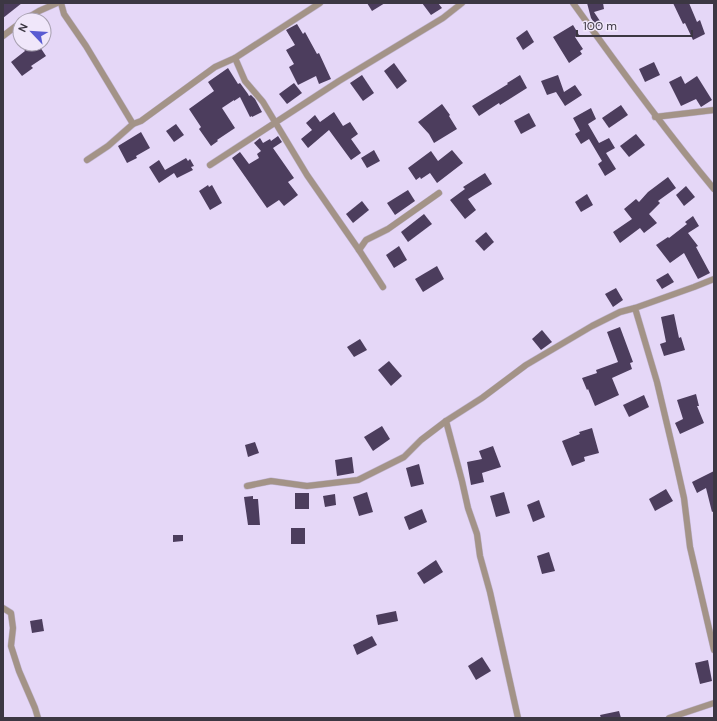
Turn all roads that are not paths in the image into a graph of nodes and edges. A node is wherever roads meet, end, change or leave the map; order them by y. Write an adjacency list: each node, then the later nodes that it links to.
1 (57, 3): 6 (street)
2 (61, 3): 13 (street)
3 (320, 3): 9 (street)
4 (462, 3): 12 (street)
5 (572, 3): 11 (street)
6 (37, 12)
7 (12, 29): 8 (street)
8 (3, 36)
9 (235, 58): 12 (street); 13 (street)
10 (714, 110): 11 (street)
11 (655, 117): 16 (street)
12 (275, 122): 15 (street); 18 (street)
13 (133, 124): 14 (street)
14 (87, 160)
15 (210, 165)
16 (714, 189)
17 (439, 192): 18 (street)
18 (359, 250): 20 (street)
19 (714, 278): 21 (street)
20 (383, 287)
21 (635, 308): 22 (street); 25 (street)
22 (446, 421): 23 (street); 28 (street)
23 (247, 486)
24 (3, 608): 27 (street)
25 (714, 650)
26 (714, 703): 29 (street)
27 (38, 718)
28 (518, 718)
29 (668, 718)

